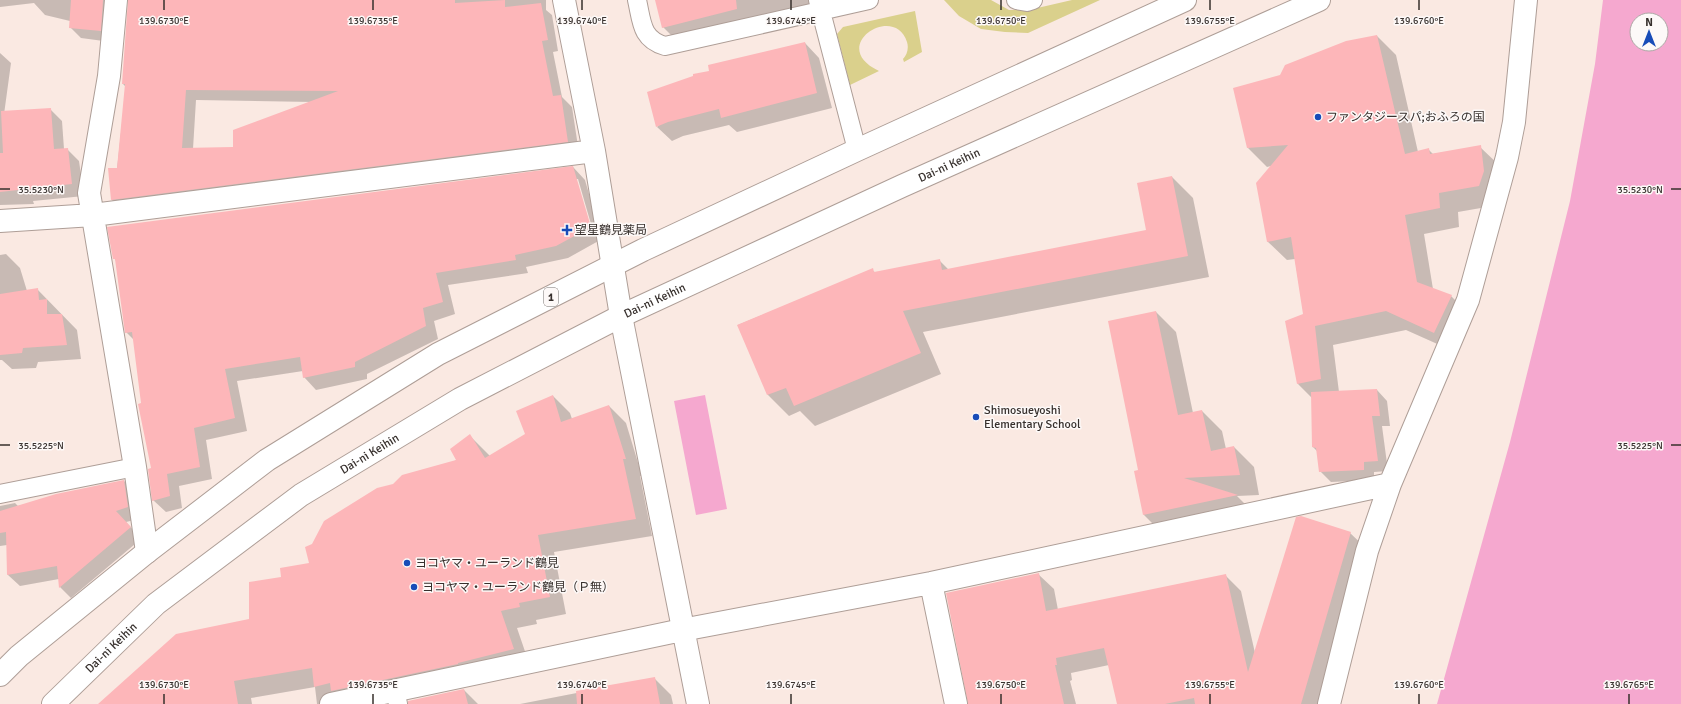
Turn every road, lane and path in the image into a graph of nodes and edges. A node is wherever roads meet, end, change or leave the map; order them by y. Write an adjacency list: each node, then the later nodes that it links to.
1 (116, 0): 13 (main road)
2 (564, 0): 12 (main road)
3 (637, 0): 10 (lane)
4 (869, 0): 10 (lane)
5 (1016, 0): 6 (lane)
6 (1033, 0)
7 (1185, 0): 11 (main road, 1)
8 (1319, 0): 16 (main road, Dai-ni Keihin)
9 (1526, 0): 18 (main road)
10 (819, 5): 11 (lane)
11 (857, 150): 15 (main road, 1)
12 (594, 151): 13 (main road); 15 (main road)
13 (93, 215): 14 (main road); 17 (main road)
14 (0, 221)
15 (614, 264): 16 (main road); 20 (main road, 1)
16 (621, 316): 22 (main road); 25 (main road, Dai-ni Keihin)
17 (135, 467): 19 (lane); 20 (main road)
18 (1390, 484): 21 (main road); 29 (main road)
19 (0, 494)
20 (147, 552): 23 (main road, 1)
21 (931, 583): 22 (main road); 28 (main road)
22 (682, 630): 24 (main road); 27 (main road)
23 (0, 675)
24 (396, 697): 26 (main road)
25 (53, 704)
26 (330, 704)
27 (698, 704)
28 (956, 704)
29 (1329, 704)

